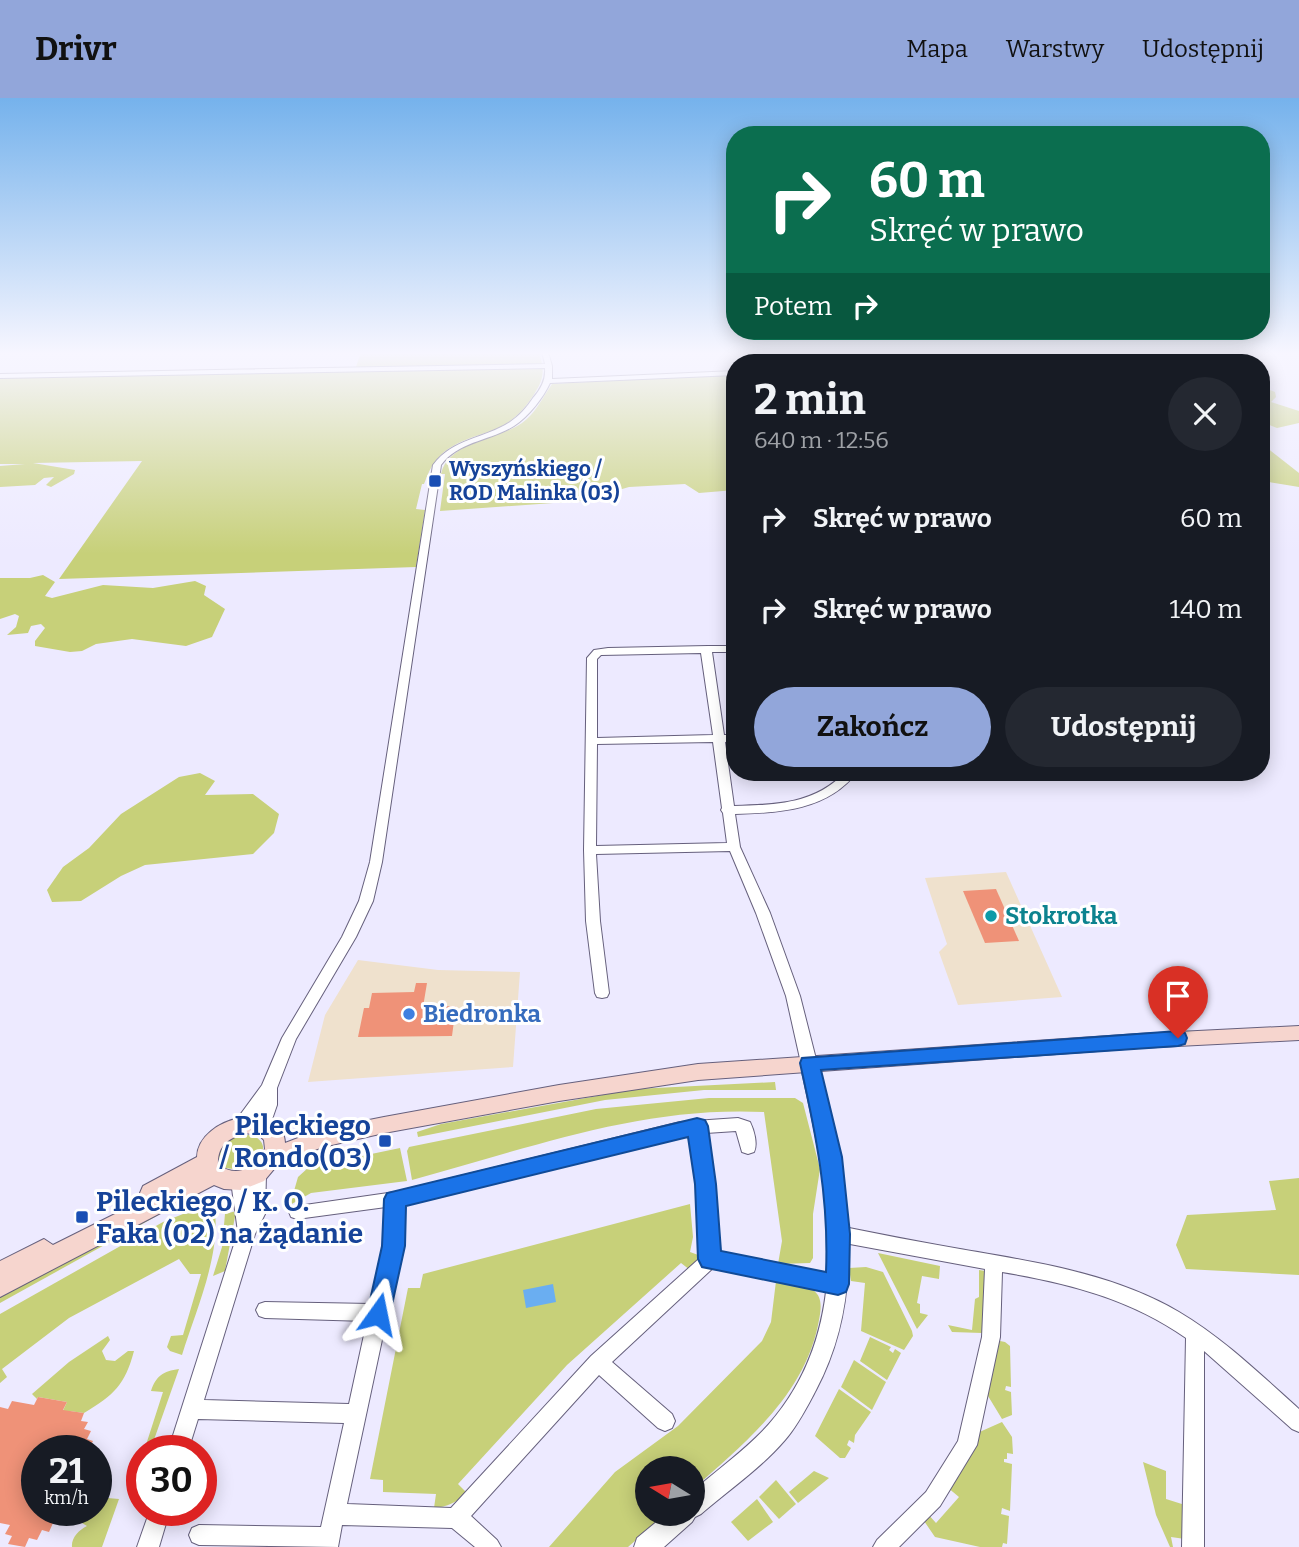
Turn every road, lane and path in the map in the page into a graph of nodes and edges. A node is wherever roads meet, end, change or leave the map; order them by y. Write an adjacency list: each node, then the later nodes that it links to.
1 (518, 420): 15 (street)
2 (706, 649): 3 (street); 5 (street); 6 (street)
3 (726, 649)
4 (726, 738): 5 (street)
5 (717, 739): 6 (street); 8 (street)
6 (592, 741): 10 (street)
7 (845, 781): 8 (street)
8 (727, 810): 9 (street)
9 (734, 848): 10 (street); 13 (street)
10 (590, 850): 11 (street)
11 (602, 993)
12 (1299, 1033): 13 (main road)
13 (809, 1063): 15 (main road); 21 (street)
14 (697, 1126): 16 (street); 19 (street); 22 (street)
15 (264, 1136): 17 (main road); 18 (main road)
16 (748, 1147)
17 (210, 1169): 18 (main road); 24 (main road); 26 (main road)
18 (248, 1177): 31 (street)
19 (395, 1199): 20 (street); 28 (street)
20 (297, 1212)
21 (839, 1234): 23 (street); 25 (street)
22 (710, 1259): 25 (street); 30 (street)
23 (994, 1262): 29 (street); 46 (street)
24 (0, 1272)
25 (838, 1284): 36 (street)
26 (0, 1286)
27 (265, 1310): 28 (street)
28 (378, 1314): 32 (street)
29 (1195, 1333): 34 (street); 47 (street)
30 (598, 1362): 33 (street); 38 (street)
31 (191, 1409): 32 (street); 35 (street)
32 (356, 1415): 37 (street)
33 (665, 1421)
34 (1299, 1422)
35 (183, 1435)
36 (705, 1495)
37 (334, 1514): 38 (street); 42 (street)
38 (455, 1518): 44 (street)
39 (155, 1526): 43 (street)
40 (670, 1526): 45 (street)
41 (199, 1535): 42 (street)
42 (328, 1543)
43 (148, 1547)
44 (490, 1547)
45 (646, 1547)
46 (884, 1547)
47 (1193, 1547)

